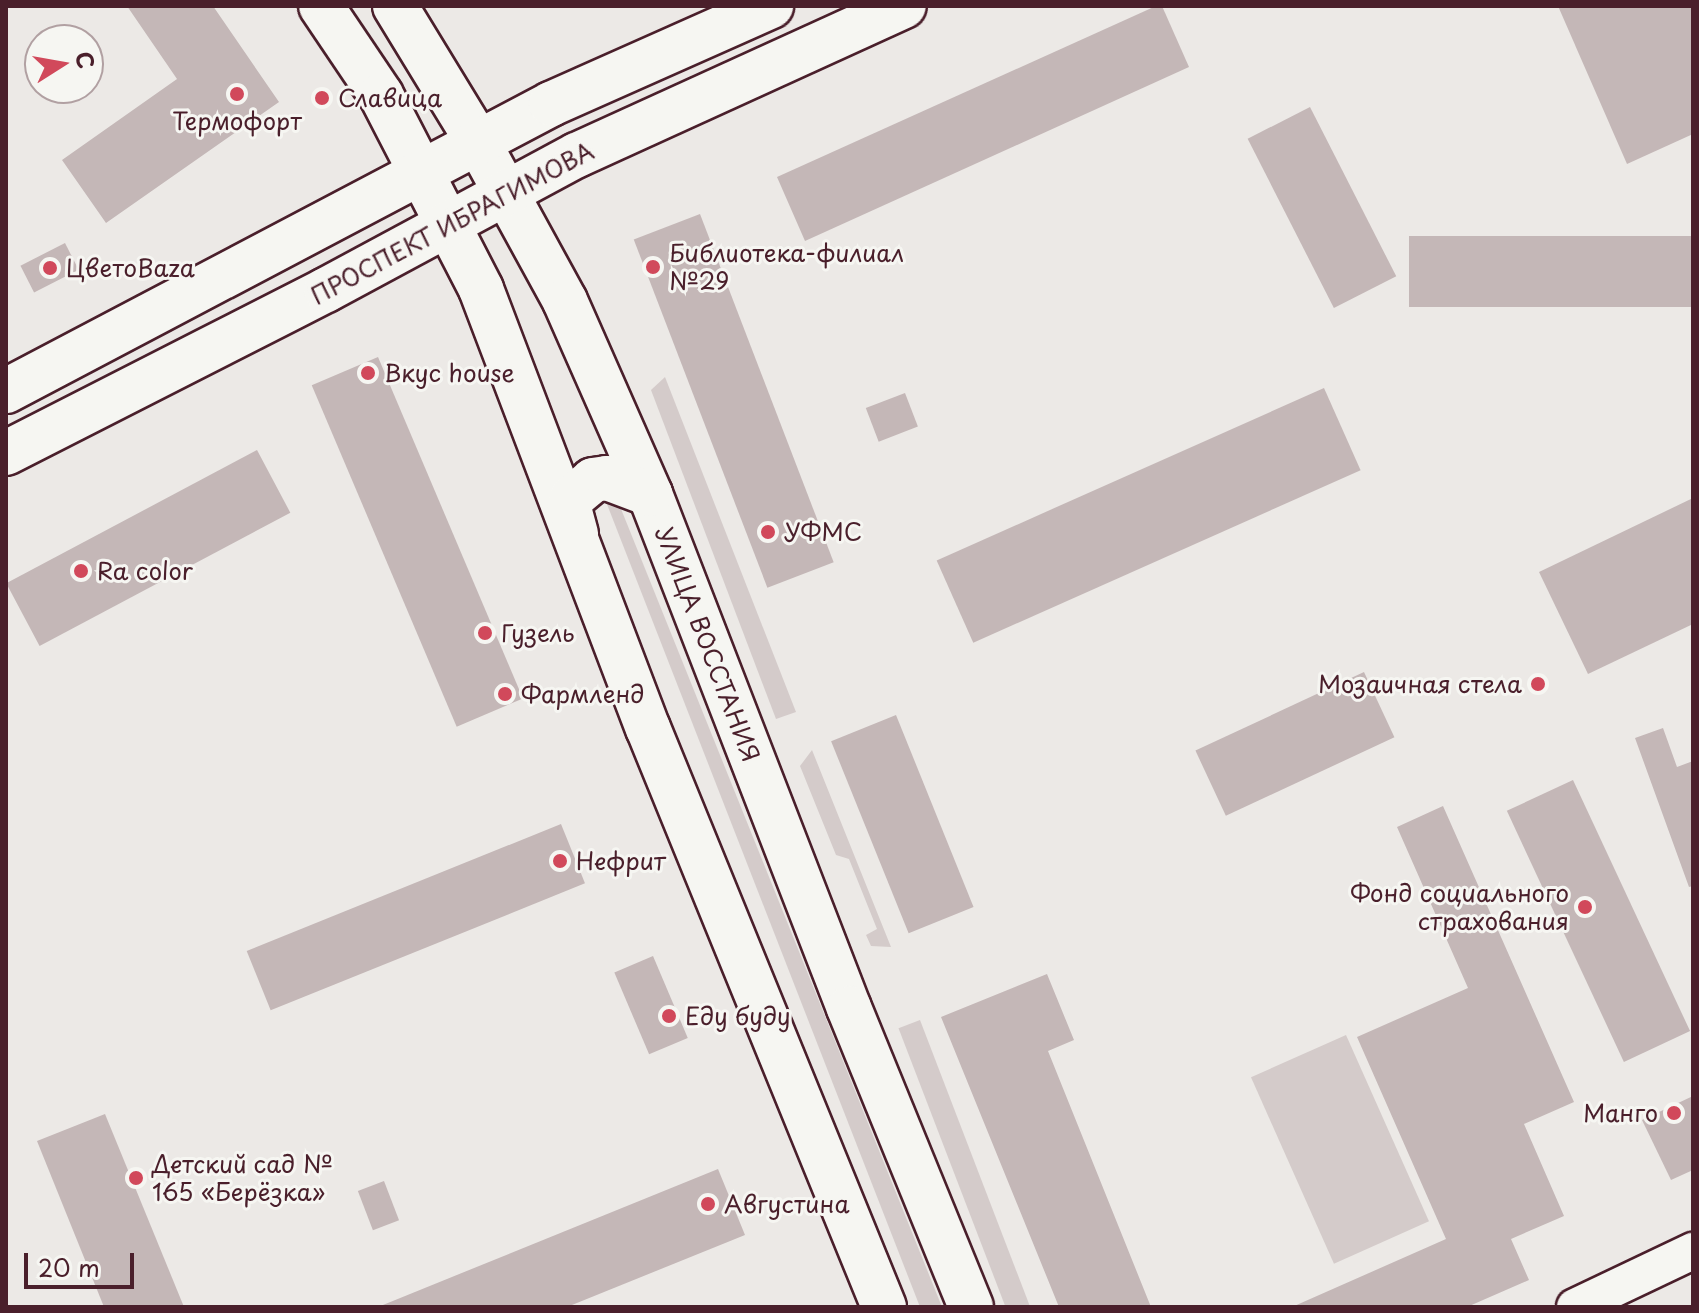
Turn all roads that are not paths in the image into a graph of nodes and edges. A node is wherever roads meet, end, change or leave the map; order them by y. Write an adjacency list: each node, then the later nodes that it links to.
1 (321, 6): 6 (main road)
2 (395, 6): 5 (main road, УЛИЦА ВОССТАНИЯ)
3 (771, 6): 5 (main road)
4 (904, 6): 7 (main road, ПРОСПЕКТ ИБРАГИМОВА)
5 (478, 142): 6 (main road); 7 (main road, УЛИЦА ВОССТАНИЯ)
6 (421, 173): 8 (main road); 9 (main road)
7 (506, 192): 8 (main road, ПРОСПЕКТ ИБРАГИМОВА); 11 (main road, УЛИЦА ВОССТАНИЯ)
8 (448, 225): 10 (main road, ПРОСПЕКТ ИБРАГИМОВА); 12 (main road)
9 (6, 391)
10 (6, 453)
11 (650, 494): 12 (main road); 15 (main road, УЛИЦА ВОССТАНИЯ)
12 (576, 535): 14 (main road)
13 (1693, 1251): 16 (street)
14 (884, 1307)
15 (971, 1307)
16 (1575, 1307)

